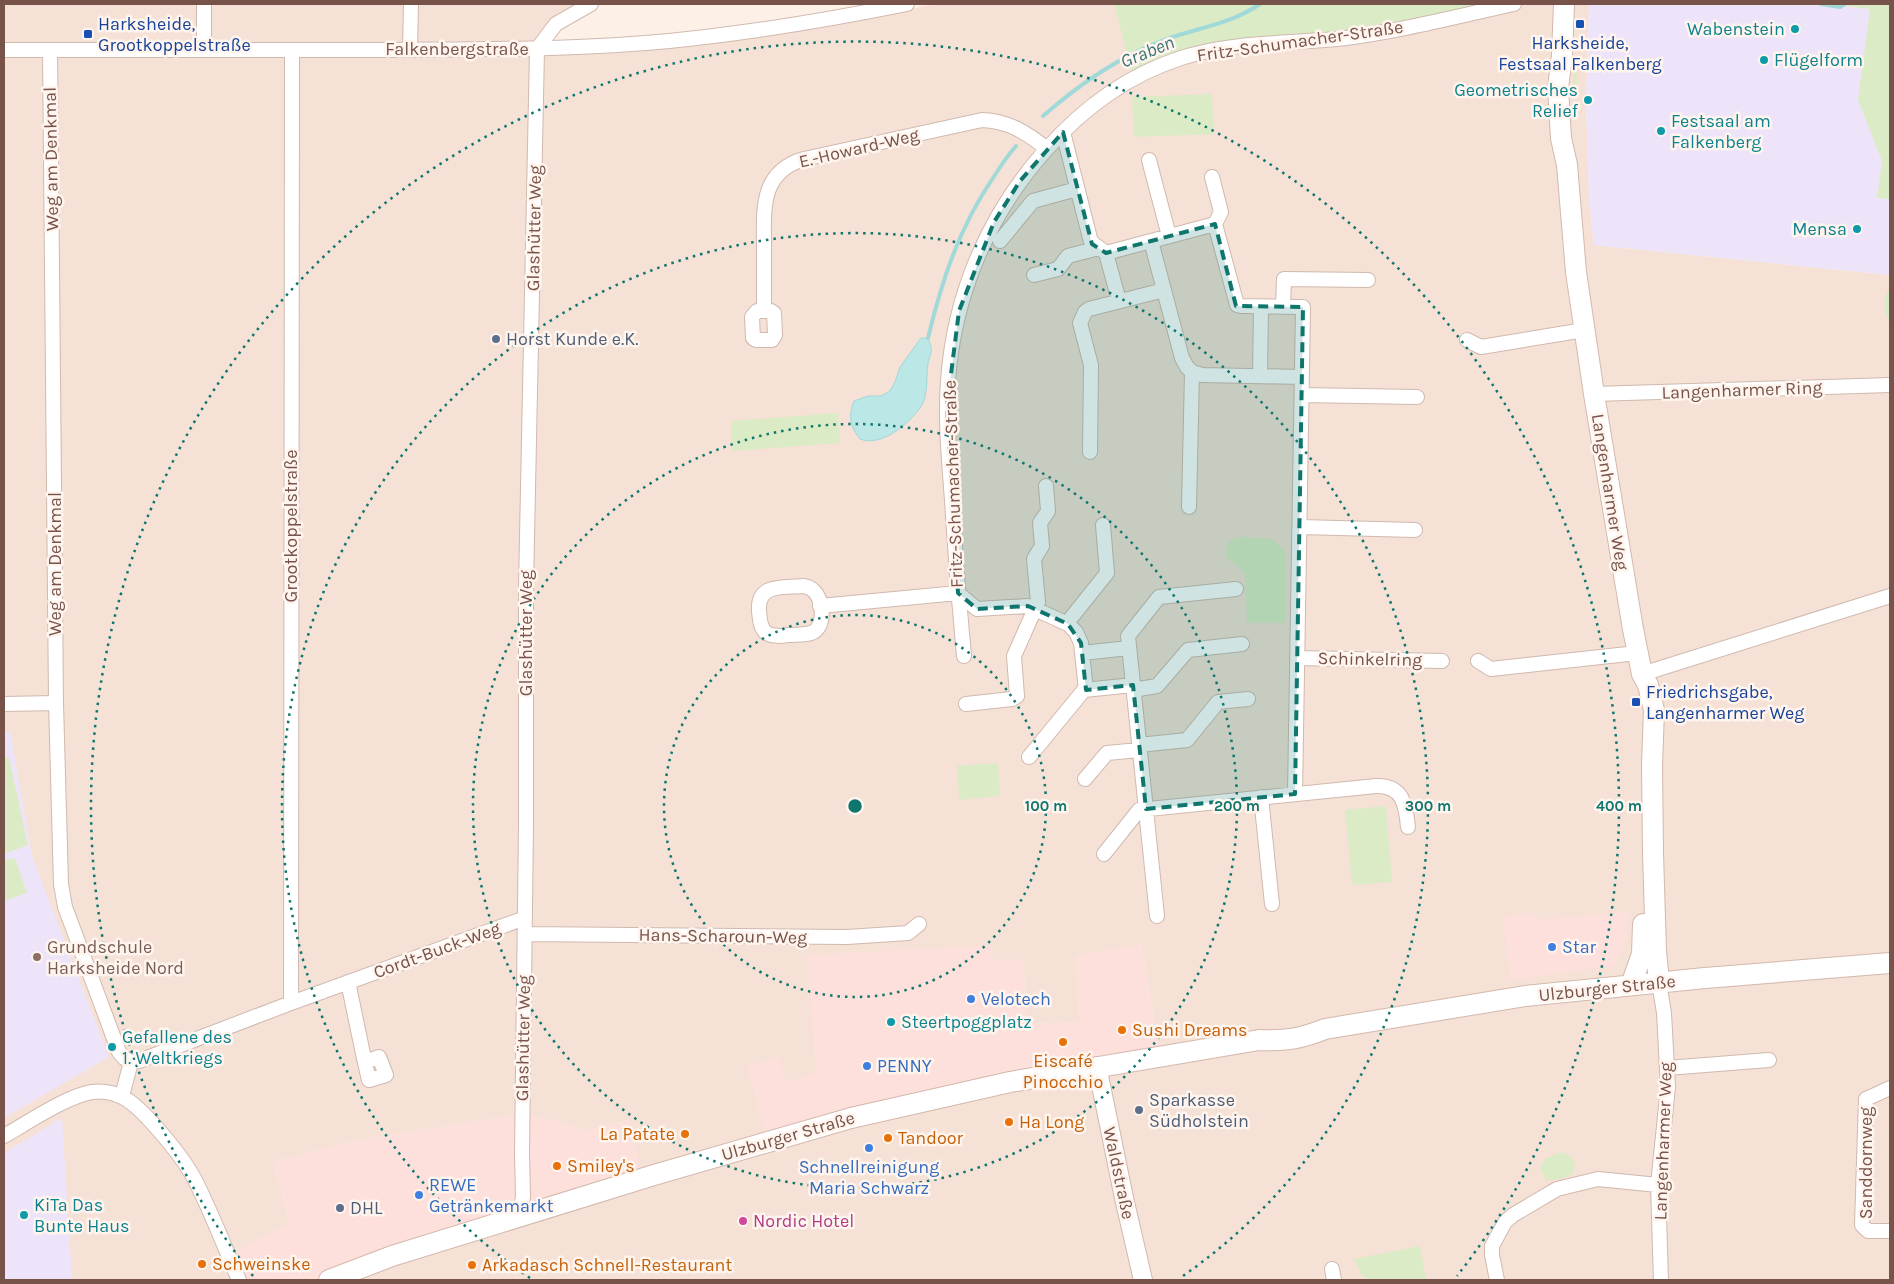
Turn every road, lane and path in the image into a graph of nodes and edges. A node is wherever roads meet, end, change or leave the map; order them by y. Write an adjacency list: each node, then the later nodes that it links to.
1 (204, 4): 10 (street)
2 (411, 4): 7 (street)
3 (591, 4): 8 (street)
4 (907, 4): 8 (street, Falkenbergstraße)
5 (1514, 4): 13 (street, Fritz-Schumacher-Straße)
6 (1564, 4): 30 (main road, Langenharmer Weg)
7 (410, 49): 8 (street, Falkenbergstraße); 11 (street, Falkenbergstraße)
8 (537, 49): 77 (street, Glashütter Weg)
9 (4, 50): 12 (street, Falkenbergstraße)
10 (204, 50): 11 (street, Falkenbergstraße); 12 (street, Falkenbergstraße)
11 (292, 50): 84 (street, Grootkoppelstraße)
12 (50, 51): 63 (street, Weg am Denkmal)
13 (1062, 132): 14 (street, Fritz-Schumacher-Straße); 17 (street)
14 (1046, 149): 29 (street, E.-Howard-Weg); 46 (street, Fritz-Schumacher-Straße)
15 (1149, 160): 19 (street)
16 (1212, 177): 18 (street, Schinkelring)
17 (1077, 189): 20 (street); 22 (street)
18 (1215, 224): 19 (street); 27 (street, Schinkelring)
19 (1168, 236): 21 (street)
20 (1000, 241)
21 (1151, 241): 22 (street); 25 (street)
22 (1103, 250): 23 (street); 26 (street)
23 (1034, 275)
24 (1368, 280): 28 (street)
25 (1164, 290): 26 (street); 32 (street)
26 (1119, 301): 39 (street)
27 (1261, 306): 28 (street, Schinkelring); 33 (street)
28 (1283, 307): 34 (street, Schinkelring)
29 (764, 311)
30 (1584, 330): 31 (street); 36 (main road, Langenharmer Weg)
31 (1467, 340)
32 (1192, 372): 33 (street); 41 (street)
33 (1260, 376): 34 (street)
34 (1302, 377): 37 (street, Schinkelring)
35 (1890, 385): 36 (street, Langenharmer Ring)
36 (1594, 394): 54 (main road, Langenharmer Weg)
37 (1302, 395): 38 (street); 43 (street, Schinkelring)
38 (1417, 397)
39 (1090, 452)
40 (1046, 486): 49 (street)
41 (1189, 507)
42 (1103, 525): 50 (street)
43 (1300, 528): 44 (street); 56 (street, Schinkelring)
44 (1415, 530)
45 (1236, 589): 52 (street)
46 (958, 593): 48 (street); 49 (street); 55 (street, Fritz-Schumacher-Straße)
47 (1890, 596): 59 (street)
48 (820, 606): 48 (street)
49 (1036, 608): 50 (street); 65 (street)
50 (1067, 623): 53 (street)
51 (1242, 644): 60 (street)
52 (1129, 648): 53 (street); 60 (street)
53 (1082, 653): 61 (street)
54 (1637, 653): 58 (street); 59 (main road, Langenharmer Weg)
55 (964, 656)
56 (1298, 658): 57 (street, Schinkelring); 69 (street, Schinkelring)
57 (1442, 661)
58 (1478, 661)
59 (1642, 674): 73 (main road, Langenharmer Weg)
60 (1133, 687): 61 (street); 66 (street)
61 (1086, 690): 67 (street)
62 (1248, 699): 66 (street)
63 (56, 703): 64 (street); 86 (street, Weg am Denkmal)
64 (4, 704)
65 (966, 704)
66 (1139, 748): 68 (street); 71 (street)
67 (1029, 757)
68 (1085, 779)
69 (1295, 794): 70 (street); 72 (street)
70 (1261, 798): 71 (street); 75 (street)
71 (1146, 809): 74 (street); 76 (street)
72 (1408, 827)
73 (1653, 853): 82 (main road, Langenharmer Weg); 83 (main road, Langenharmer Weg)
74 (1104, 854)
75 (1272, 904)
76 (1157, 916)
77 (525, 918): 79 (street, Glashütter Weg); 81 (street, Cordt-Buck-Weg)
78 (919, 924): 79 (street, Hans-Scharoun-Weg)
79 (525, 934): 94 (street, Glashütter Weg)
80 (1890, 963): 82 (main road, Ulzburger Straße)
81 (348, 982): 84 (street, Cordt-Buck-Weg); 87 (street)
82 (1659, 982): 83 (main road, Ulzburger Straße); 89 (street, Langenharmer Weg)
83 (1631, 985): 88 (main road, Ulzburger Straße)
84 (291, 1003): 86 (street, Cordt-Buck-Weg)
85 (1770, 1060): 89 (street)
86 (131, 1062): 91 (street)
87 (364, 1062)
88 (1097, 1066): 94 (main road, Ulzburger Straße); 98 (street, Waldstraße)
89 (1667, 1068): 93 (street, Langenharmer Weg)
90 (1890, 1088): 95 (street, Sanddornweg)
91 (122, 1096): 92 (street); 96 (street)
92 (4, 1136)
93 (1658, 1185): 99 (street); 100 (street, Langenharmer Weg)
94 (520, 1216): 97 (main road, Ulzburger Straße)
95 (1890, 1231)
96 (239, 1280)
97 (329, 1280)
98 (1143, 1280)
99 (1498, 1280)
100 (1661, 1280)

